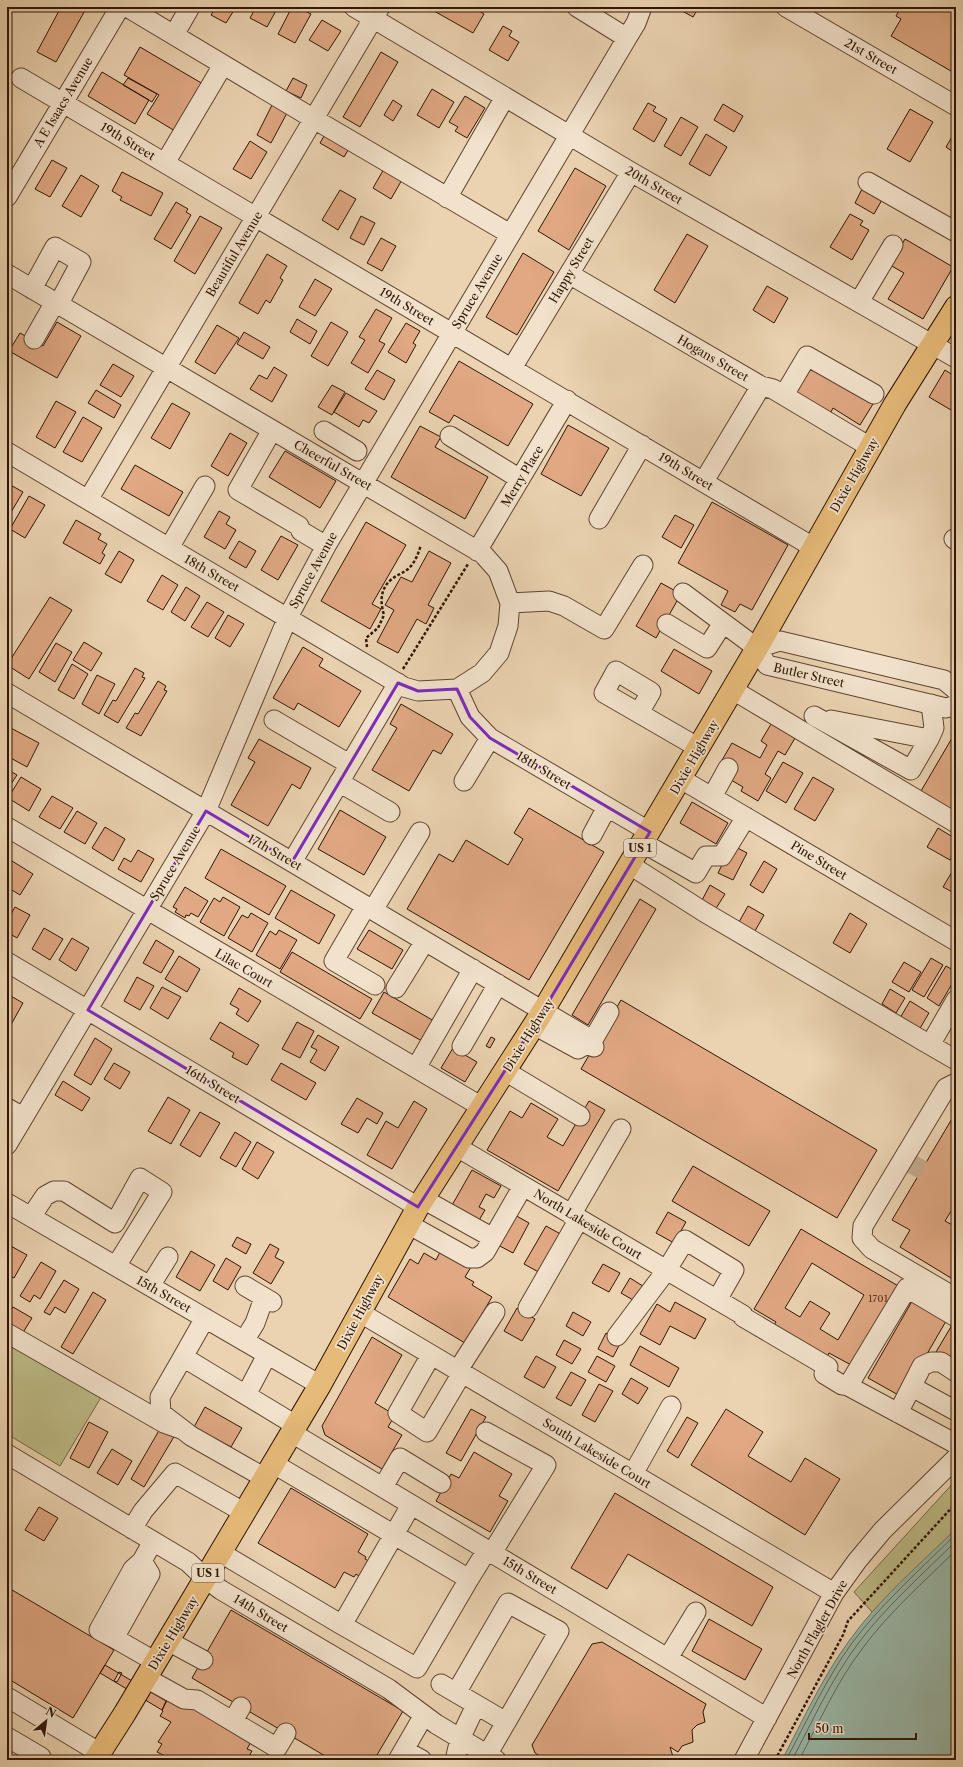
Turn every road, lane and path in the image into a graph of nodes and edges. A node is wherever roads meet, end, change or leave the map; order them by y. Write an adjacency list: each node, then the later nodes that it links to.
1 (120, 7): 14 (street, A E Isaacs Avenue)
2 (127, 7): 9 (street)
3 (190, 7): 9 (street)
4 (354, 7): 8 (street, 20th Street)
5 (578, 7): 10 (street)
6 (786, 7): 15 (street, 21st Street)
7 (636, 10): 10 (street, Spruce Avenue)
8 (377, 13): 13 (street, 20th Street); 16 (street, Beautiful Avenue)
9 (174, 35): 11 (street)
10 (627, 38): 17 (street, Spruce Avenue)
11 (223, 65): 16 (street); 18 (street)
12 (21, 78): 14 (street, 19th Street)
13 (505, 97): 17 (street, 20th Street); 22 (street)
14 (63, 103): 18 (street, 19th Street); 21 (street, A E Isaacs Avenue)
15 (956, 106)
16 (314, 119): 22 (street); 23 (street, Beautiful Avenue)
17 (569, 135): 19 (street, 20th Street); 25 (street, Spruce Avenue)
18 (165, 163): 23 (street, 19th Street)
19 (631, 172): 28 (street, Happy Street); 30 (street, 20th Street)
20 (868, 182): 24 (street)
21 (7, 197)
22 (447, 198): 25 (street)
23 (256, 217): 33 (street, 19th Street); 37 (street, Beautiful Avenue)
24 (956, 232)
25 (510, 234): 33 (street, Spruce Avenue)
26 (893, 245): 30 (street)
27 (7, 274): 29 (street, Cheerful Street)
28 (569, 274): 38 (street, Happy Street); 39 (street, Hogans Street)
29 (32, 289): 31 (street, Cheerful Street); 31 (street)
30 (859, 302): 35 (street, 20th Street)
31 (57, 304): 34 (street); 37 (street, Cheerful Street)
32 (956, 307): 35 (main road, Dixie Highway / US 1)
33 (452, 333): 38 (street, 19th Street); 52 (street, Spruce Avenue)
34 (34, 339)
35 (932, 344): 36 (street, 20th Street); 46 (main road, Dixie Highway / US 1)
36 (956, 358)
37 (166, 368): 43 (street, Cheerful Street); 54 (street, Beautiful Avenue)
38 (512, 368): 42 (street, 19th Street)
39 (761, 386): 41 (street); 51 (street, Hogans Street)
40 (874, 394): 41 (street)
41 (784, 395): 46 (street)
42 (566, 400): 45 (street, 19th Street); 50 (street, Merry Place)
43 (272, 430): 49 (street, Cheerful Street); 57 (street)
44 (450, 436): 50 (street)
45 (642, 445): 51 (street, 19th Street); 55 (street)
46 (870, 447): 58 (main road, Dixie Highway / US 1)
47 (357, 451): 49 (street)
48 (7, 452): 54 (street, 18th Street)
49 (318, 457): 52 (street, Cheerful Street)
50 (520, 479): 60 (street, Merry Place)
51 (704, 481): 58 (street, 19th Street)
52 (363, 483): 57 (street, Spruce Avenue); 60 (street, Cheerful Street)
53 (206, 486): 59 (street)
54 (88, 500): 59 (street, 18th Street)
55 (599, 519)
56 (421, 545): 68 (path)
57 (326, 546): 64 (street, Spruce Avenue)
58 (813, 546): 67 (main road, Dixie Highway / US 1)
59 (169, 548): 64 (street, 18th Street)
60 (472, 557): 63 (street, Cheerful Street); 69 (path)
61 (643, 565): 63 (street)
62 (683, 593): 65 (street)
63 (510, 603): 70 (street, Cheerful Street)
64 (288, 617): 69 (street, 18th Street); 89 (street, Spruce Avenue)
65 (724, 623): 66 (street); 67 (street)
66 (667, 624)
67 (757, 648): 71 (main road, Dixie Highway / US 1); 72 (street, Butler Street); 75 (street, Butler Street)
68 (367, 649)
69 (400, 677): 73 (street, 18th Street); 82 (street)
70 (457, 689): 73 (street, Cheerful Street); 79 (street, 18th Street)
71 (733, 690): 81 (main road, Dixie Highway / US 1); 92 (street)
72 (956, 690)
73 (418, 691)
74 (7, 693): 89 (street, 17th Street)
75 (931, 704): 76 (street, Butler Street); 80 (street)
76 (956, 704)
77 (639, 713): 81 (street)
78 (274, 720): 82 (street)
79 (490, 738): 85 (street); 88 (street, 18th Street)
80 (929, 739): 80 (street)
81 (699, 748): 84 (main road, Dixie Highway / US 1)
82 (349, 764): 86 (street)
83 (728, 768): 87 (street)
84 (681, 779): 87 (street, Pine Street); 96 (main road, Dixie Highway / US 1)
85 (464, 781)
86 (339, 782): 90 (street); 97 (street)
87 (712, 797): 91 (street, Pine Street)
88 (608, 807): 95 (street); 96 (street, 18th Street)
89 (206, 811): 97 (street, 17th Street); 100 (street, Spruce Avenue)
90 (390, 812)
91 (746, 817): 96 (street, 18th Street); 102 (street, Pine Street)
92 (956, 823)
93 (7, 827): 100 (street, Lilac Court)
94 (420, 832): 99 (street)
95 (592, 835)
96 (646, 838): 98 (main road, Dixie Highway / US 1)
97 (292, 862): 99 (street, 17th Street)
98 (630, 865): 111 (main road, Dixie Highway / US 1); 112 (street)
99 (369, 908): 101 (street, 17th Street); 106 (street)
100 (147, 910): 109 (street, Spruce Avenue); 115 (street, Lilac Court)
101 (425, 941): 104 (street, 17th Street); 107 (street)
102 (956, 941)
103 (7, 962): 109 (street, 16th Street)
104 (473, 969): 105 (street, 17th Street); 115 (street)
105 (498, 984): 111 (street, 17th Street); 113 (street)
106 (375, 985)
107 (396, 988)
108 (956, 1000): 112 (street)
109 (88, 1010): 121 (street, Spruce Avenue); 131 (street, 16th Street)
110 (609, 1012): 111 (street, 17th Street)
111 (539, 1018): 116 (main road, Dixie Highway / US 1)
112 (930, 1045): 114 (street)
113 (462, 1046)
114 (956, 1060)
115 (416, 1068): 118 (street, Lilac Court)
116 (505, 1071): 118 (main road, Dixie Highway / US 1); 120 (street)
117 (956, 1083): 123 (street)
118 (482, 1107): 125 (main road, Dixie Highway / US 1)
119 (7, 1108): 121 (street)
120 (580, 1116)
121 (24, 1117): 124 (street, Spruce Avenue)
122 (621, 1129): 133 (street)
123 (918, 1136): 126 (street); 128 (street)
124 (7, 1145)
125 (456, 1147): 129 (street, North Lakeside Court); 131 (main road, Dixie Highway / US 1)
126 (920, 1157)
127 (910, 1174): 128 (street)
128 (891, 1180): 140 (street)
129 (523, 1186): 133 (street, North Lakeside Court); 134 (street)
130 (7, 1203): 132 (street, 15th Street)
131 (417, 1210): 134 (street); 134 (street); 143 (main road, Dixie Highway / US 1)
132 (31, 1217): 136 (street, 15th Street); 136 (street)
133 (575, 1217): 137 (street, North Lakeside Court); 142 (street)
134 (493, 1238)
135 (168, 1257): 138 (street)
136 (116, 1266): 138 (street, 15th Street)
137 (666, 1271): 141 (street, North Lakeside Court); 141 (street); 148 (street)
138 (150, 1286): 146 (street, 15th Street)
139 (245, 1286): 149 (street)
140 (956, 1298)
141 (718, 1301): 156 (street, North Lakeside Court)
142 (528, 1308)
143 (359, 1312): 151 (street, South Lakeside Court); 155 (main road, Dixie Highway / US 1)
144 (495, 1312): 153 (street)
145 (956, 1317): 156 (street)
146 (205, 1318): 149 (street, 15th Street); 152 (street)
147 (7, 1333): 162 (street)
148 (617, 1336)
149 (244, 1341): 150 (street, 15th Street)
150 (268, 1355): 155 (street, 15th Street); 158 (street)
151 (431, 1355): 153 (street, South Lakeside Court); 153 (street)
152 (183, 1357): 158 (street, 15th Street); 162 (street)
153 (460, 1372): 169 (street, South Lakeside Court)
154 (956, 1372): 157 (street)
155 (320, 1385): 163 (main road, Dixie Highway / US 1)
156 (848, 1386): 161 (street)
157 (912, 1387): 160 (street); 161 (street)
158 (246, 1395): 163 (street, 15th Street)
159 (671, 1406): 169 (street)
160 (956, 1411)
161 (898, 1413): 165 (street)
162 (182, 1428): 168 (street)
163 (294, 1430): 168 (main road, Dixie Highway / US 1); 171 (street, 15th Street)
164 (486, 1432): 178 (street)
165 (956, 1444)
166 (7, 1454): 175 (street, 14th Street)
167 (956, 1458): 182 (street, North Flagler Drive)
168 (270, 1471): 174 (main road, Dixie Highway / US 1); 176 (street)
169 (633, 1474): 182 (street, South Lakeside Court)
170 (441, 1483): 171 (street)
171 (383, 1487): 173 (street, 15th Street)
172 (956, 1503): 204 (path)
173 (411, 1504): 176 (street); 178 (street, 15th Street)
174 (245, 1513): 175 (street); 179 (main road, Dixie Highway / US 1)
175 (132, 1529): 177 (street, 14th Street)
176 (394, 1535): 181 (street); 184 (street)
177 (154, 1541): 180 (street, 14th Street); 188 (street)
178 (490, 1551): 181 (street); 186 (street, 15th Street)
179 (221, 1552): 180 (main road, Dixie Highway / US 1); 184 (street)
180 (205, 1578): 185 (main road, Dixie Highway / US 1); 191 (street, 14th Street)
181 (469, 1579): 184 (street)
182 (834, 1593): 192 (street, North Flagler Drive)
183 (696, 1612): 186 (street)
184 (342, 1624)
185 (168, 1641): 187 (street); 188 (main road, Dixie Highway / US 1)
186 (668, 1658): 192 (street, 15th Street)
187 (203, 1660)
188 (151, 1670): 194 (street); 198 (main road, Dixie Highway / US 1)
189 (7, 1697): 198 (street)
190 (476, 1705): 193 (street); 193 (street); 196 (street)
191 (424, 1715): 196 (street, 14th Street); 197 (street)
192 (767, 1718): 203 (street, North Flagler Drive)
193 (506, 1722): 200 (street)
194 (286, 1733)
195 (7, 1738): 199 (street)
196 (460, 1739): 200 (street, 14th Street); 202 (street)
197 (401, 1755): 201 (street)
198 (97, 1756)
199 (41, 1757)
200 (492, 1757)
201 (422, 1760)
202 (455, 1760)
203 (744, 1760)
204 (775, 1760)

